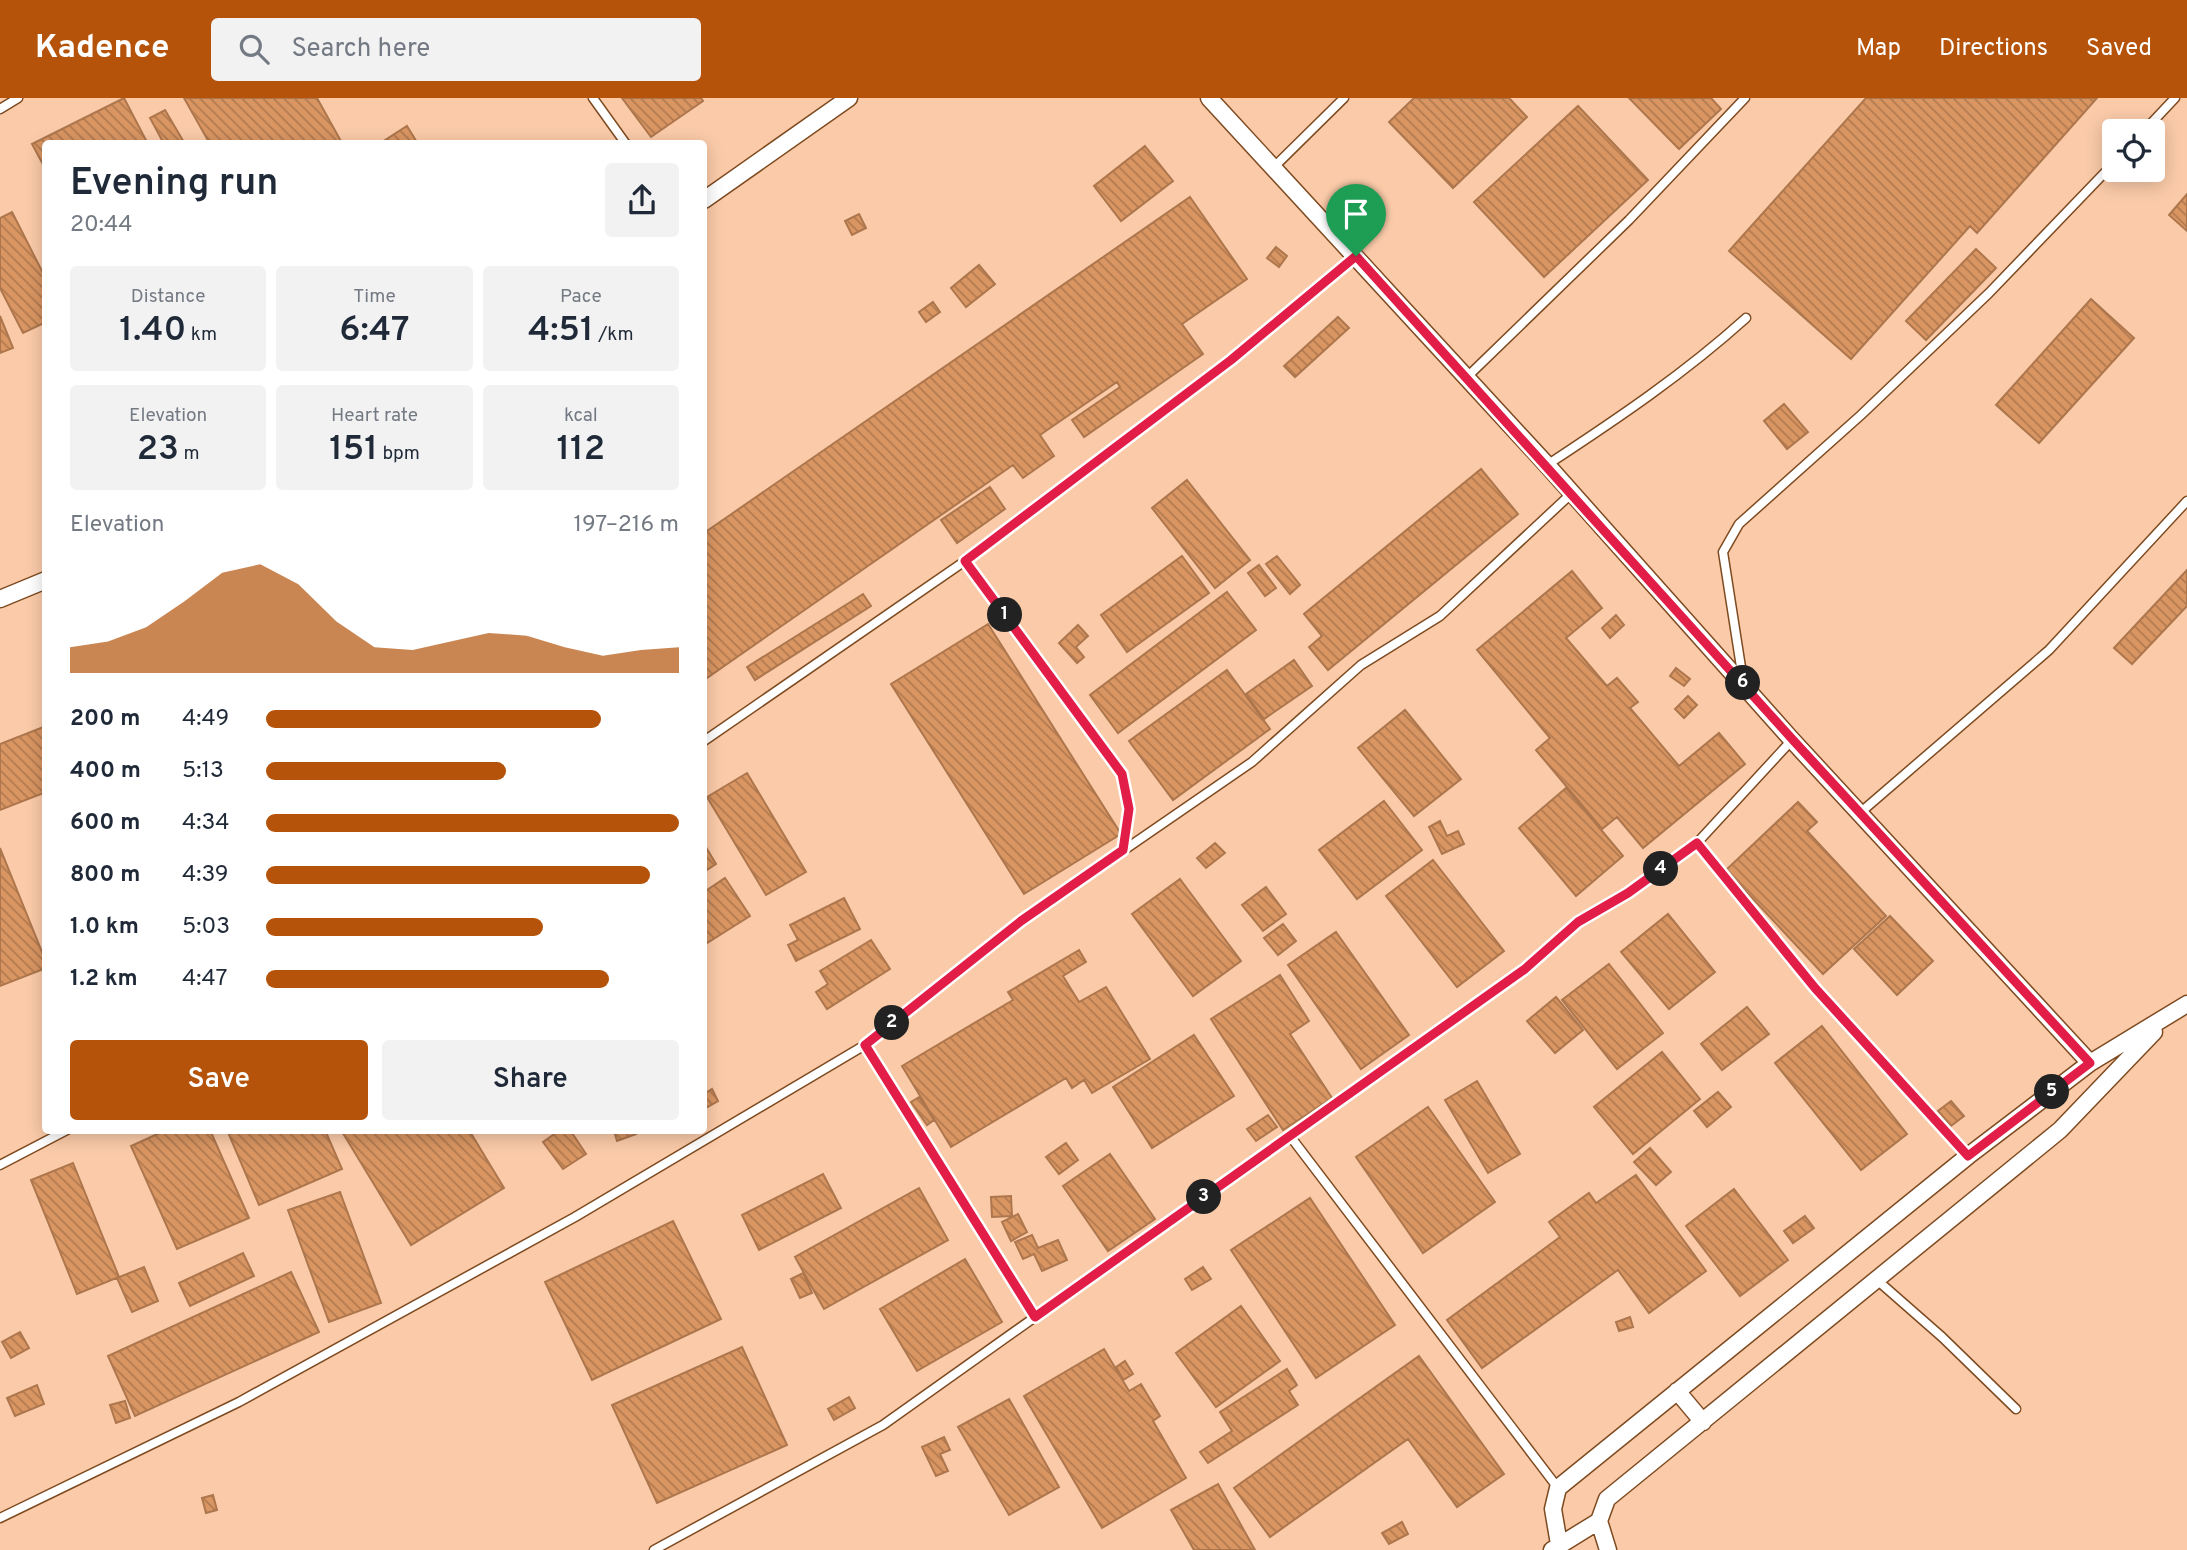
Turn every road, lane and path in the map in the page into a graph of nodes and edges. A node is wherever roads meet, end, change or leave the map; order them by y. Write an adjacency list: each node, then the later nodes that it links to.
1 (18, 98): 8 (lane)
2 (593, 98): 10 (lane)
3 (849, 98): 13 (street)
4 (1209, 98): 11 (street)
5 (1344, 98): 11 (lane)
6 (1745, 98): 16 (lane)
7 (2175, 98): 9 (lane)
8 (0, 109)
9 (2155, 119)
10 (623, 140)
11 (1272, 169): 14 (street)
12 (2102, 175): 23 (lane)
13 (707, 198)
14 (1356, 256): 16 (street); 20 (lane)
15 (1746, 318): 17 (lane)
16 (1466, 378): 17 (street)
17 (1547, 465): 18 (street)
18 (1572, 493): 23 (street); 28 (lane)
19 (2187, 501): 26 (lane)
20 (965, 561): 24 (lane); 28 (lane)
21 (42, 582): 22 (street)
22 (0, 599)
23 (1744, 683): 25 (street)
24 (707, 739)
25 (1793, 740): 26 (street); 27 (lane)
26 (1861, 812): 32 (street)
27 (1697, 843): 34 (lane); 35 (lane)
28 (1123, 850): 31 (lane)
29 (2187, 1004): 30 (street)
30 (2170, 1015): 32 (street); 37 (street)
31 (865, 1045): 38 (lane); 43 (lane)
32 (2090, 1063): 35 (street)
33 (58, 1134): 36 (lane)
34 (1290, 1136): 38 (lane); 42 (lane)
35 (1968, 1156): 39 (street)
36 (0, 1165)
37 (1877, 1280): 40 (lane); 41 (street)
38 (1035, 1317): 46 (lane)
39 (1677, 1391): 41 (street); 42 (street)
40 (2015, 1409)
41 (1703, 1422): 44 (street)
42 (1558, 1488): 45 (street)
43 (0, 1518)
44 (1599, 1521): 45 (street); 47 (street)
45 (1557, 1549)
46 (654, 1550)
47 (1608, 1550)

